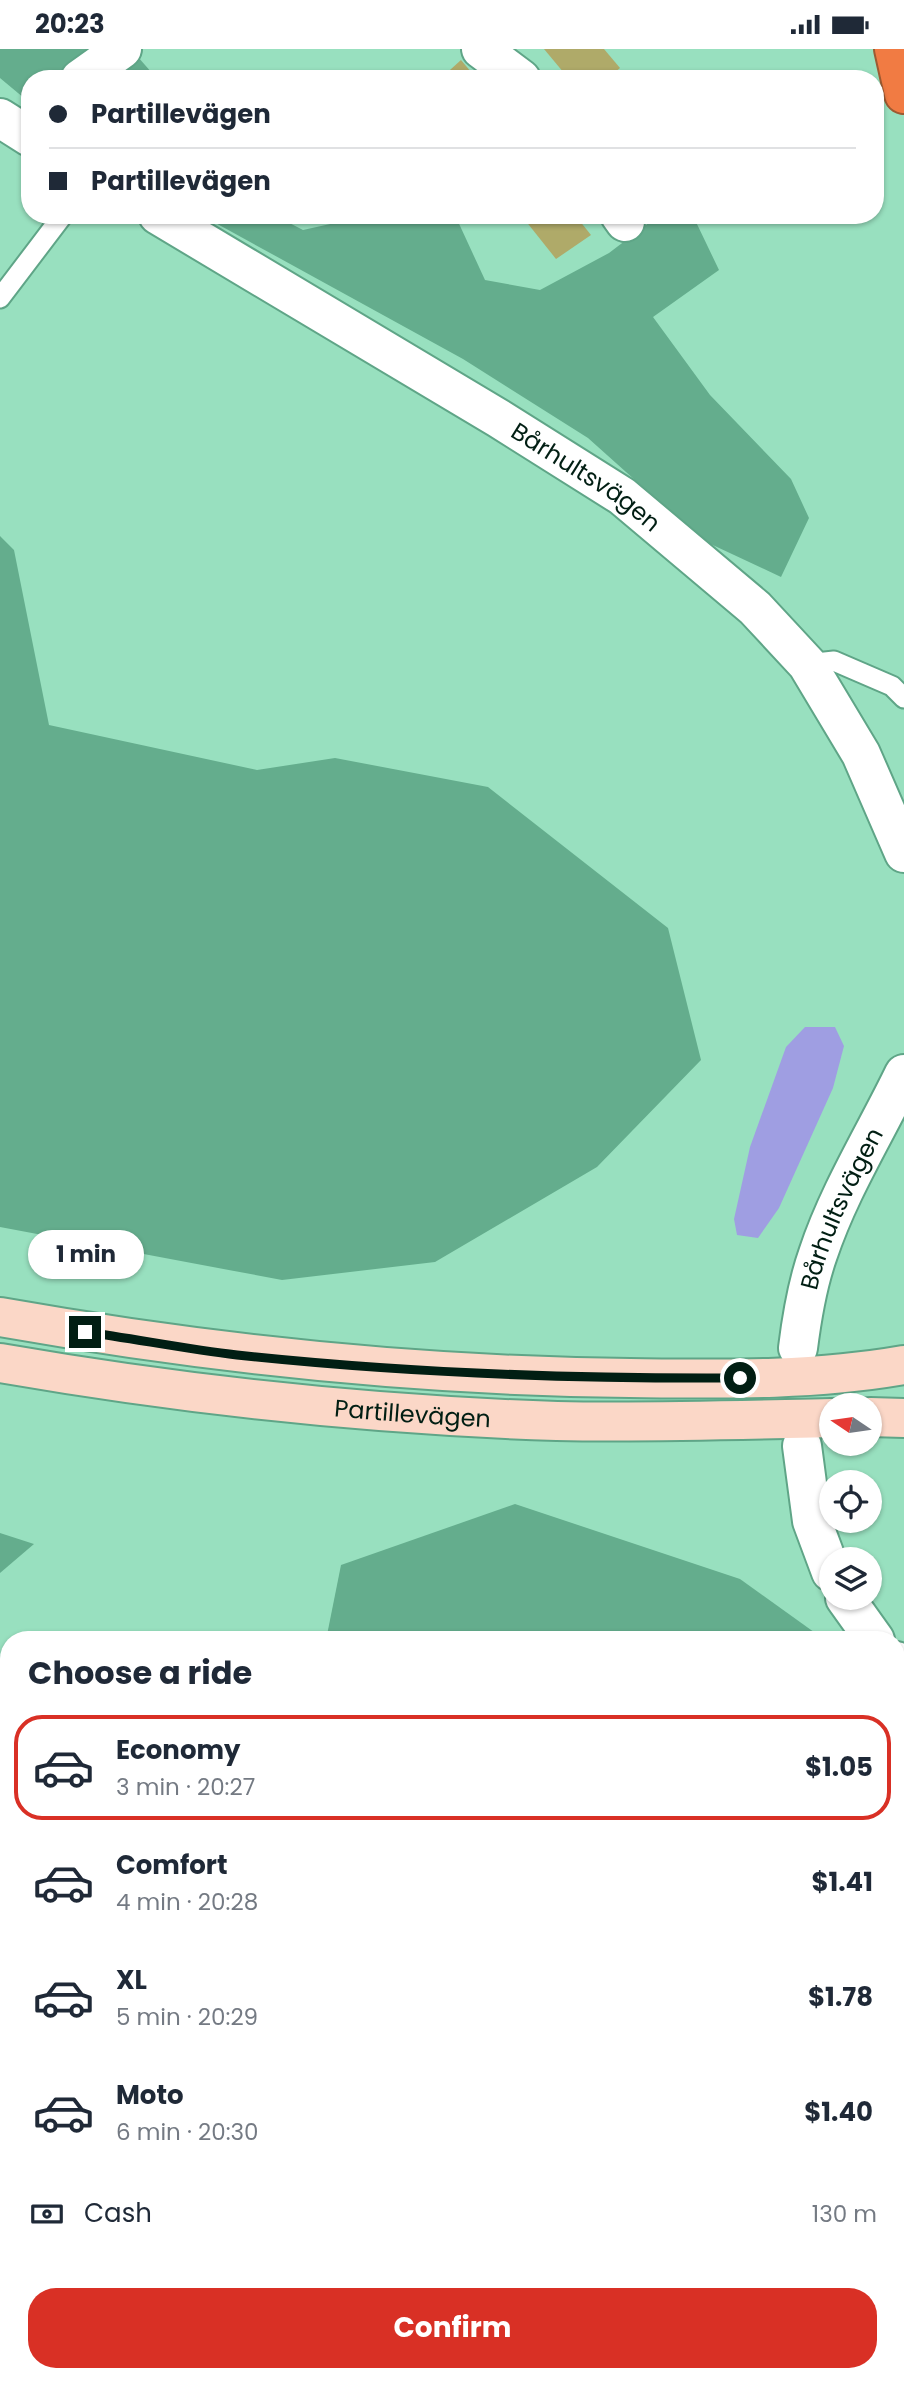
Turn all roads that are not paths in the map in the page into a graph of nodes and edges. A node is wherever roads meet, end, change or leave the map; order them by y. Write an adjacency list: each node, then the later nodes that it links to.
1 (122, 49): 4 (street)
2 (481, 49): 5 (street)
3 (894, 49): 6 (highway)
4 (93, 70)
5 (509, 70)
6 (904, 94)
7 (56, 224): 9 (lane)
8 (173, 224): 10 (street, Bårhultsvägen)
9 (0, 297)
10 (807, 664): 11 (lane); 12 (street, Bårhultsvägen)
11 (904, 698)
12 (902, 840)
13 (904, 1074): 15 (street, Bårhultsvägen)
14 (0, 1317): 17 (street, Partillevägen)
15 (798, 1348)
16 (0, 1363): 19 (street, Partillevägen)
17 (904, 1365)
18 (882, 1417): 20 (street)
19 (819, 1418)
20 (904, 1418)
21 (802, 1446): 22 (street)
22 (822, 1547)
23 (854, 1610): 24 (street)
24 (869, 1631)

